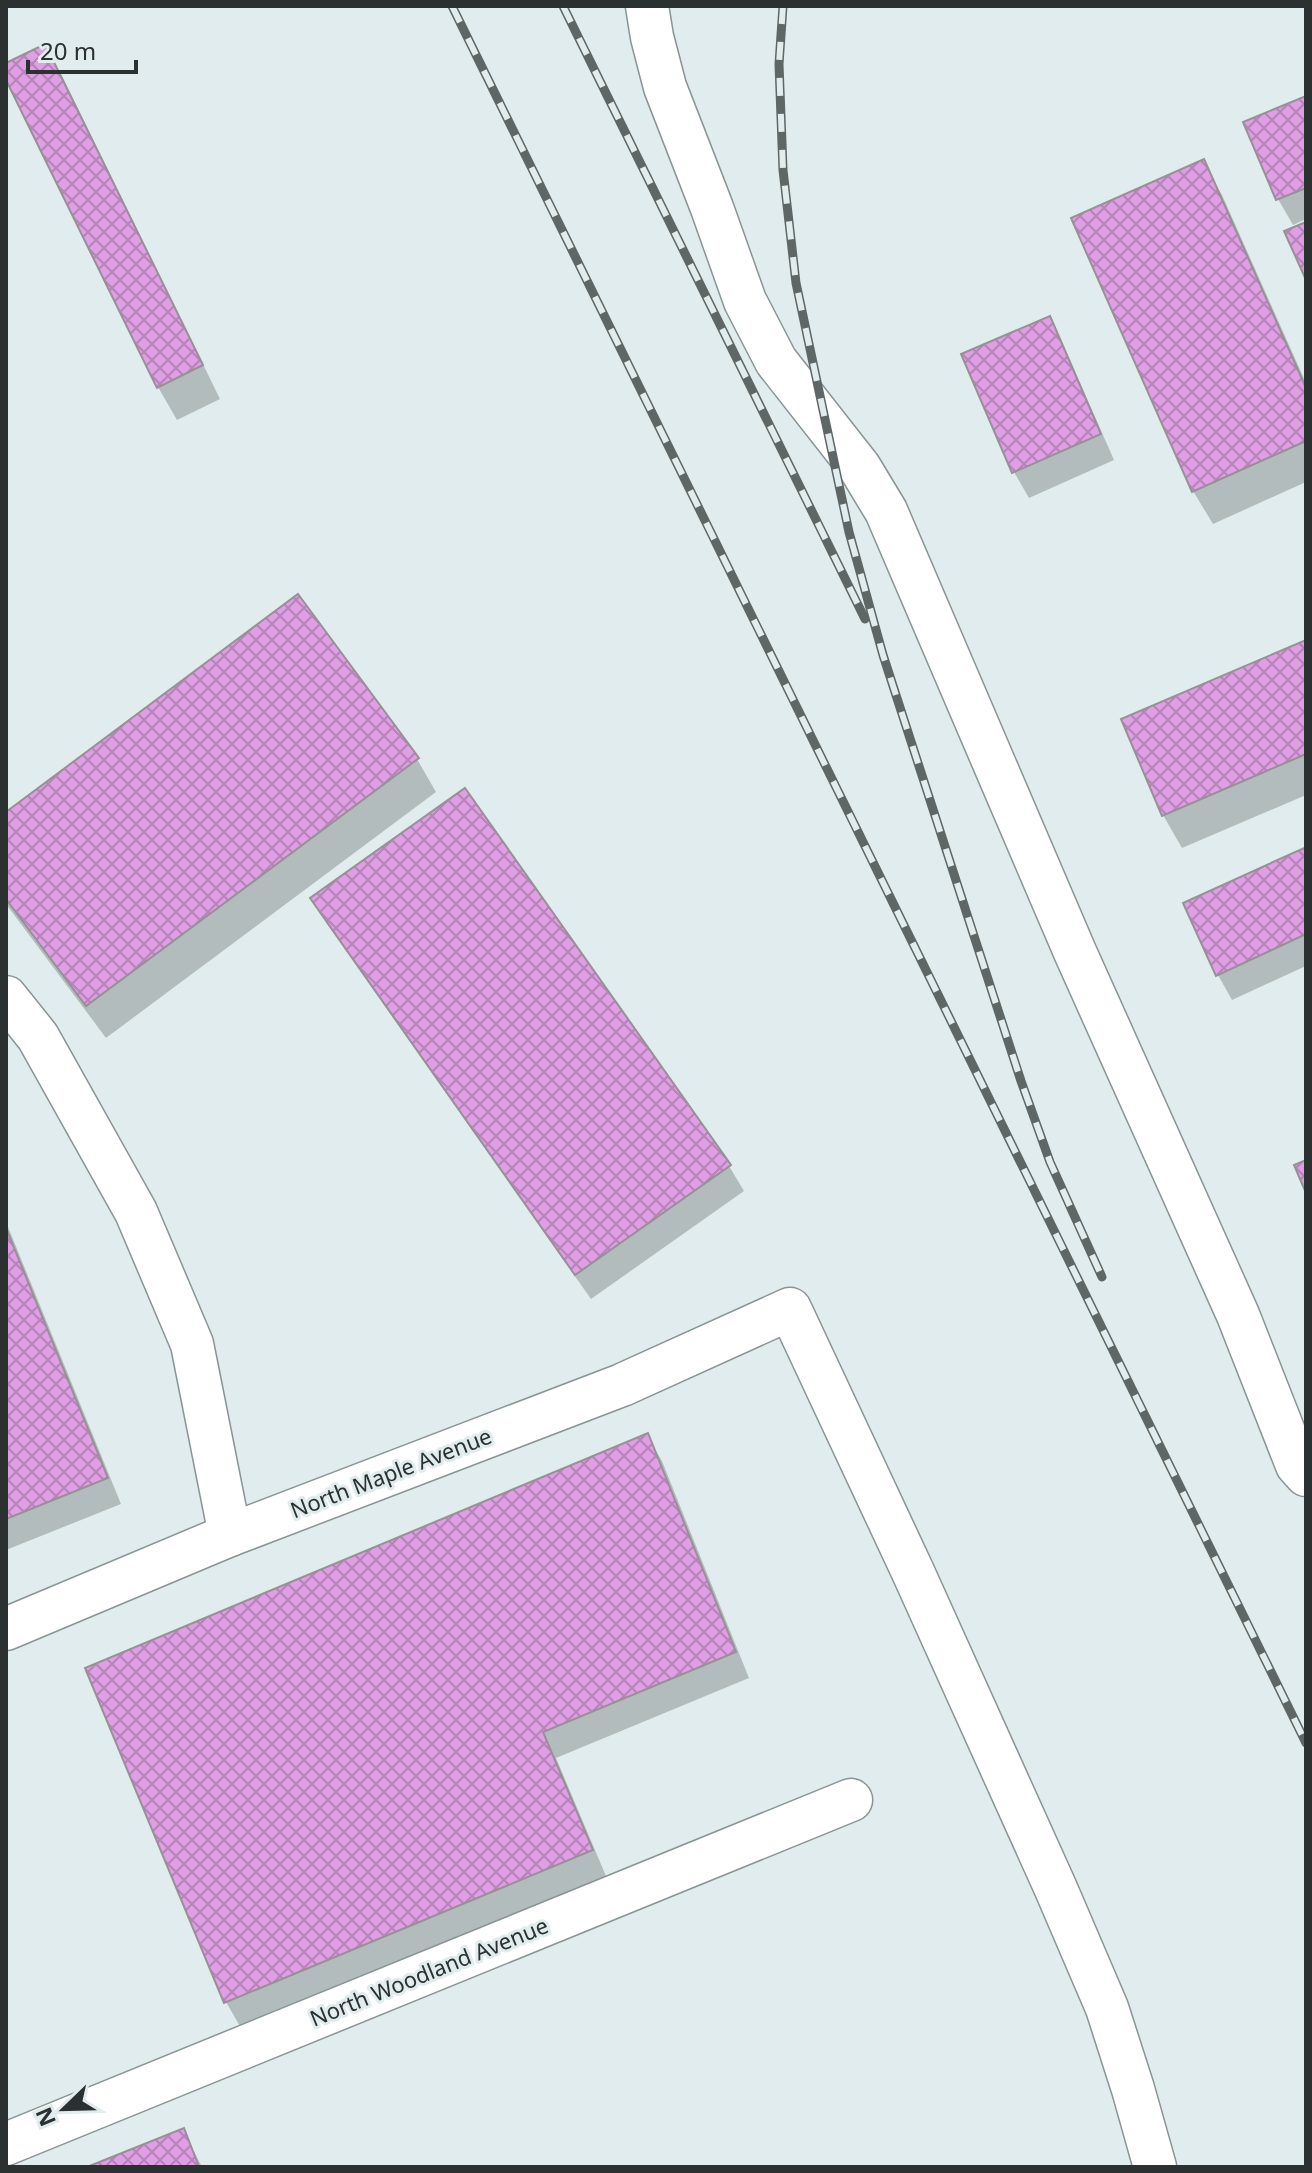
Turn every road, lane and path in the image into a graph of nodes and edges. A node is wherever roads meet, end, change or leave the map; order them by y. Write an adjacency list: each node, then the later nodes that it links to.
1 (647, 6): 3 (street)
2 (6, 997): 4 (street)
3 (1306, 1475)
4 (230, 1535): 5 (street, North Maple Avenue); 8 (street, North Maple Avenue)
5 (6, 1629)
6 (851, 1800): 7 (street, North Woodland Avenue)
7 (6, 2144)
8 (1155, 2167)

